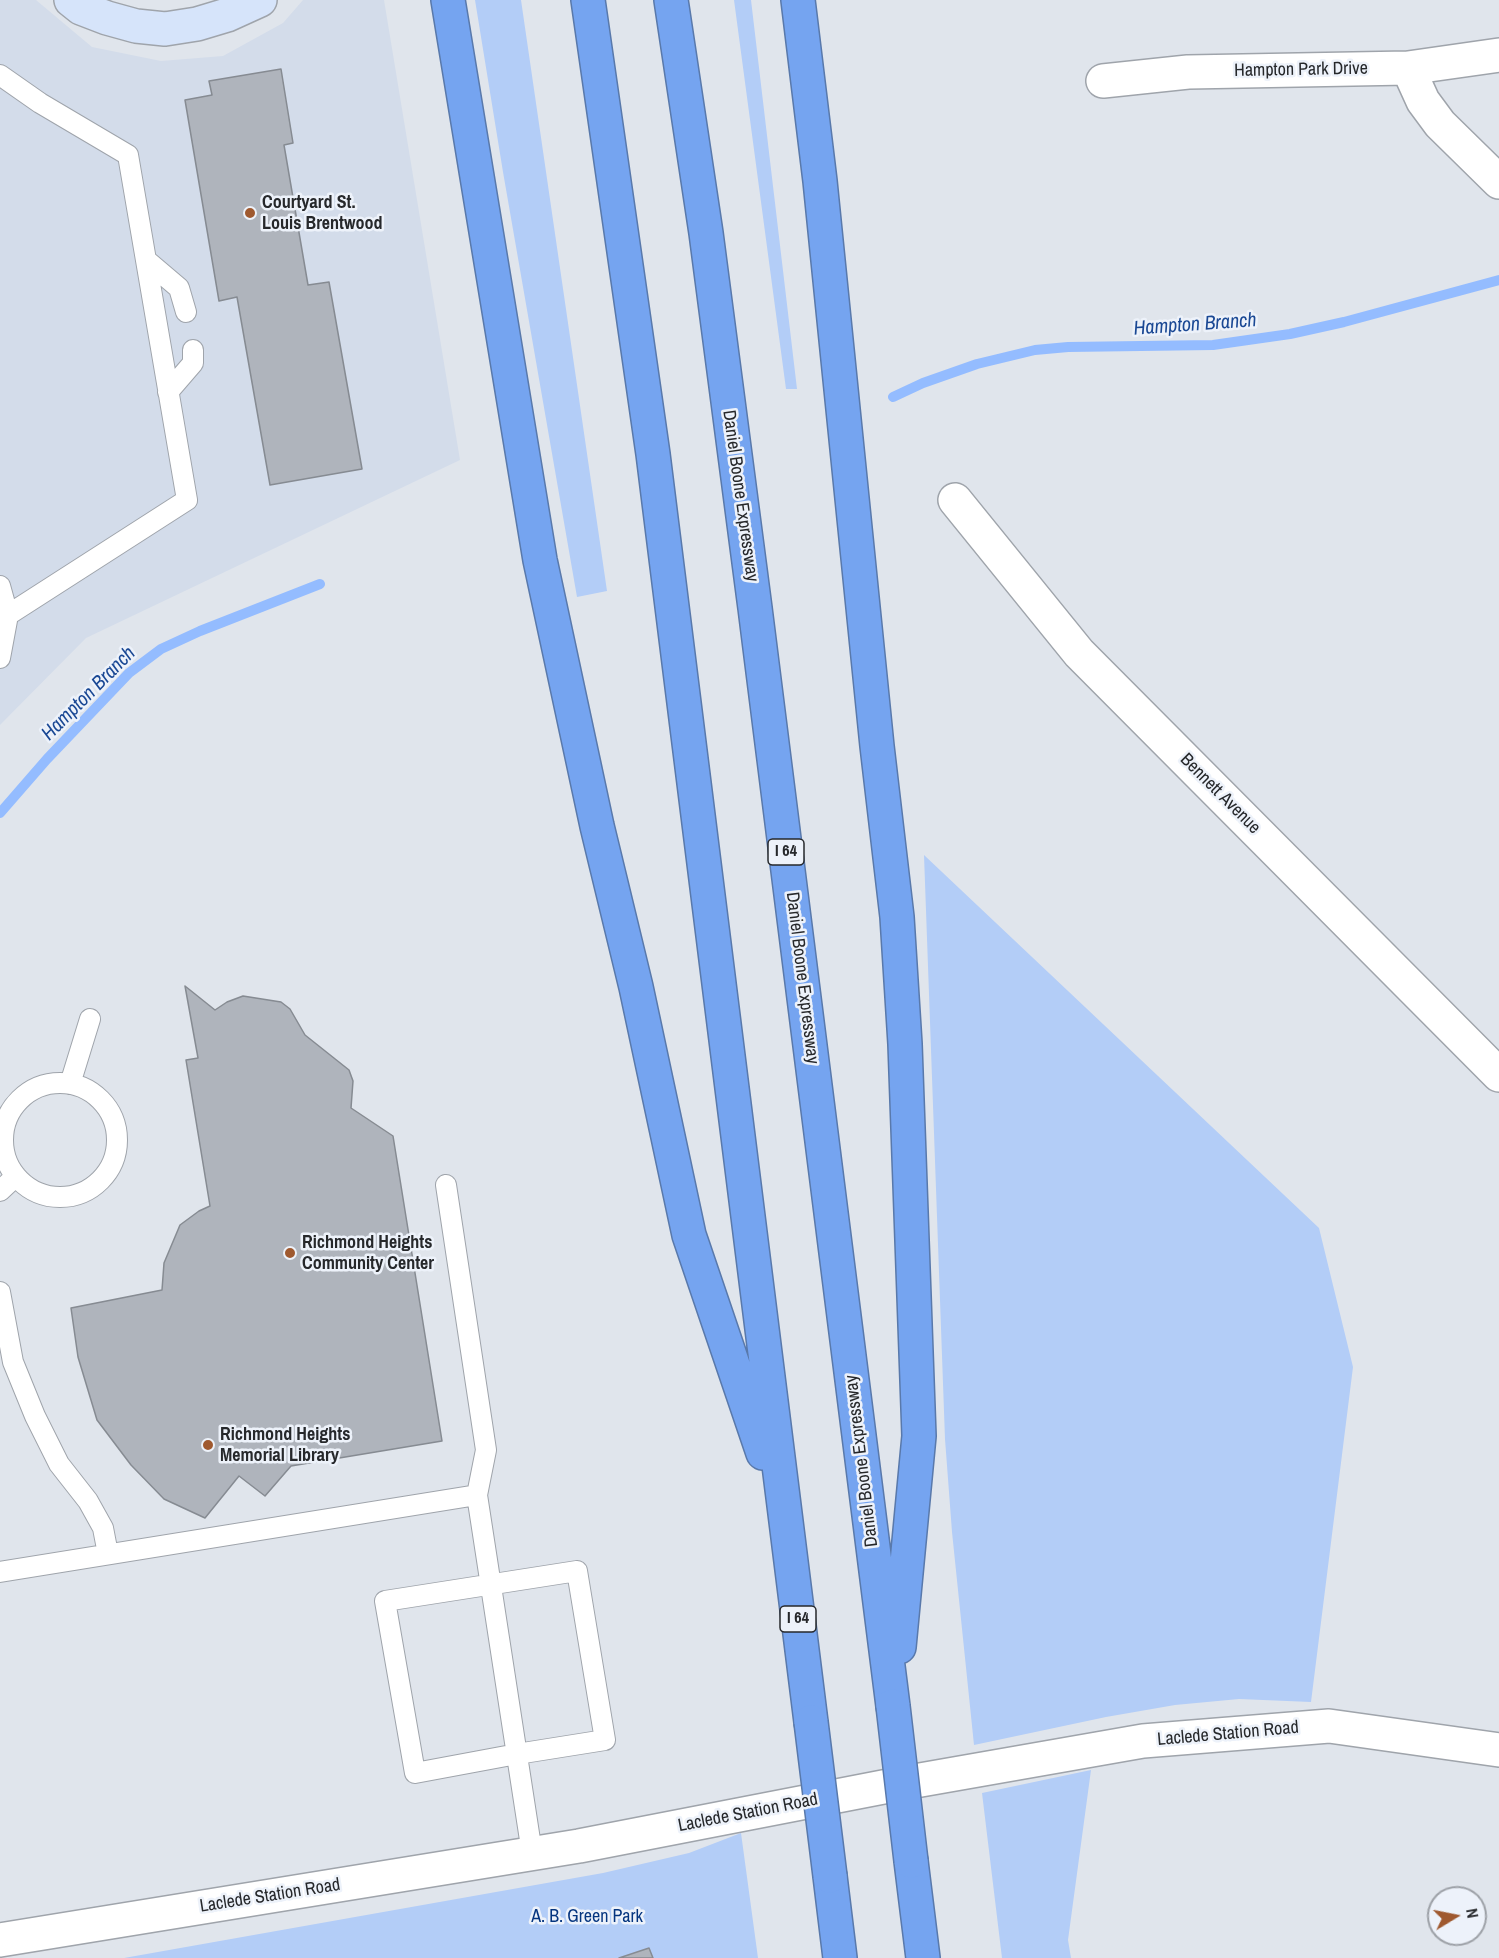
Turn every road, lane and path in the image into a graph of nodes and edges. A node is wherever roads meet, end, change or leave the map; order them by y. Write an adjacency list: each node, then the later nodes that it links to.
1 (71, 0): 2 (main road)
2 (260, 0)
3 (448, 0): 28 (highway)
4 (588, 0): 28 (highway, I 64)
5 (671, 0): 32 (highway, Daniel Boone Expressway / I 64)
6 (798, 0): 32 (highway)
7 (1499, 55): 8 (street, Hampton Park Drive)
8 (1408, 68): 10 (street, Hampton Park Drive); 11 (street)
9 (0, 75): 12 (lane)
10 (1102, 81)
11 (1499, 182)
12 (146, 260): 13 (lane); 15 (lane)
13 (186, 312)
14 (193, 350): 15 (lane)
15 (168, 392): 18 (lane)
16 (955, 500): 21 (street, Bennett Avenue)
17 (0, 586): 18 (lane)
18 (8, 615): 19 (lane)
19 (0, 658)
20 (90, 1019): 22 (lane)
21 (1499, 1075)
22 (70, 1084): 23 (lane); 23 (lane)
23 (16, 1176): 25 (lane)
24 (446, 1185): 27 (lane)
25 (0, 1191)
26 (0, 1292): 29 (lane)
27 (477, 1496): 29 (lane); 31 (lane)
28 (785, 1517): 37 (highway, I 64, bridge)
29 (108, 1554): 30 (lane)
30 (0, 1572)
31 (490, 1584): 34 (lane); 34 (lane); 34 (lane)
32 (893, 1706): 38 (highway, Daniel Boone Expressway / I 64, bridge)
33 (1499, 1750): 35 (street, Laclede Station Road)
34 (517, 1754): 35 (lane)
35 (532, 1853): 36 (street, Laclede Station Road)
36 (0, 1940)
37 (840, 1958)
38 (923, 1958)

